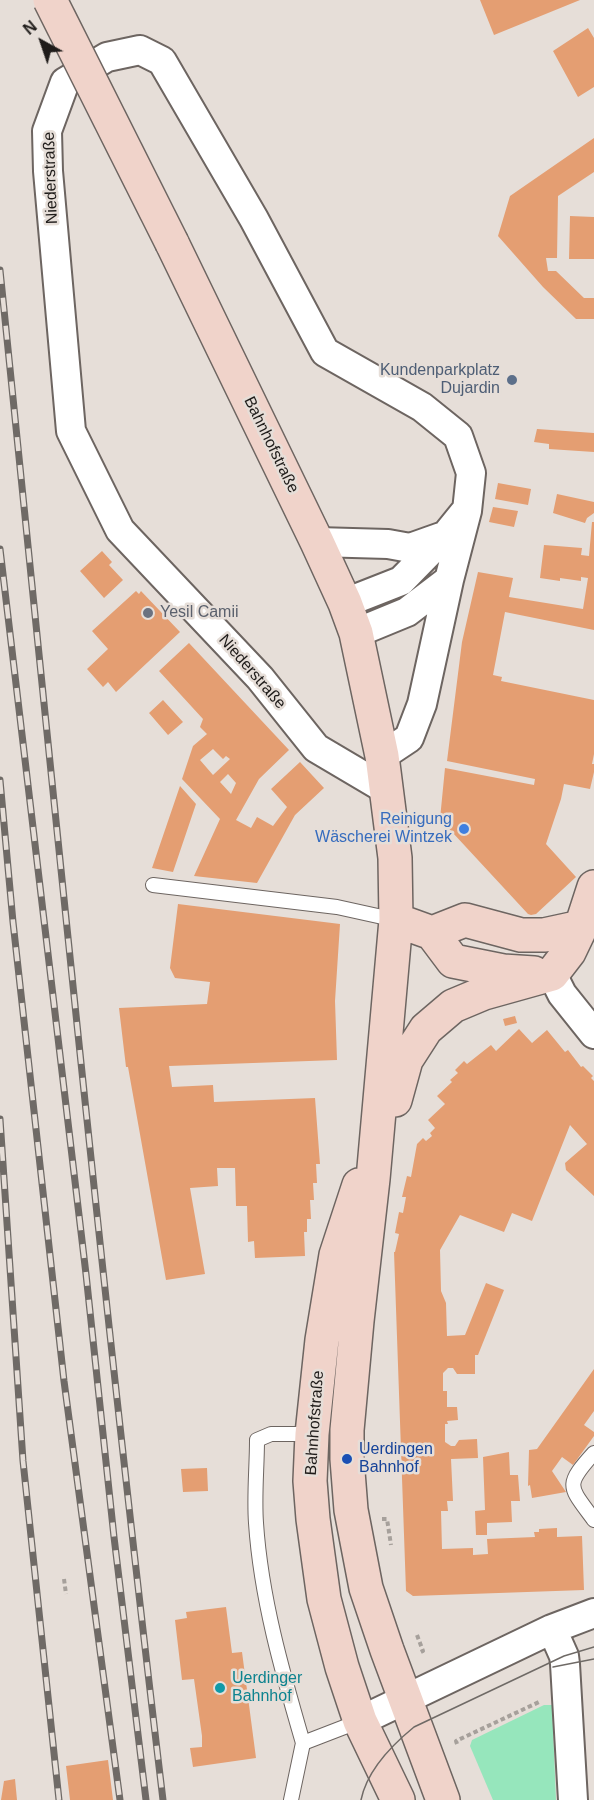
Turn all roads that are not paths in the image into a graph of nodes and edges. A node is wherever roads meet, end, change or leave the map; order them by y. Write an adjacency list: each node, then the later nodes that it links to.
1 (50, 0): 4 (street, Bahnhofstraße, bridge)
2 (467, 511): 3 (street); 5 (street, Niederstraße); 8 (street, Niederstraße)
3 (446, 535): 4 (street); 6 (street)
4 (317, 542): 6 (street, Bahnhofstraße)
5 (449, 580): 6 (street); 7 (street, Niederstraße)
6 (350, 618): 7 (street, Bahnhofstraße)
7 (382, 756): 8 (street, Bahnhofstraße)
8 (387, 790): 11 (street, Bahnhofstraße)
9 (153, 885): 11 (lane)
10 (594, 887): 12 (street)
11 (396, 920): 13 (street); 16 (street, Bahnhofstraße)
12 (581, 927): 13 (street); 14 (street)
13 (432, 933): 14 (street)
14 (552, 974): 15 (street); 17 (street)
15 (594, 1034)
16 (379, 1126): 17 (street, Bahnhofstraße); 18 (street, Bahnhofstraße)
17 (373, 1179): 23 (street, Bahnhofstraße)
18 (312, 1434): 24 (street, Bahnhofstraße); 25 (lane)
19 (594, 1453): 20 (lane)
20 (594, 1520)
21 (594, 1613): 22 (street)
22 (552, 1629): 23 (street); 29 (street)
23 (405, 1699): 24 (street); 28 (street, Bahnhofstraße)
24 (360, 1721): 25 (lane); 27 (street, Bahnhofstraße)
25 (303, 1743): 26 (lane)
26 (291, 1800)
27 (398, 1800)
28 (443, 1800)
29 (573, 1800)

